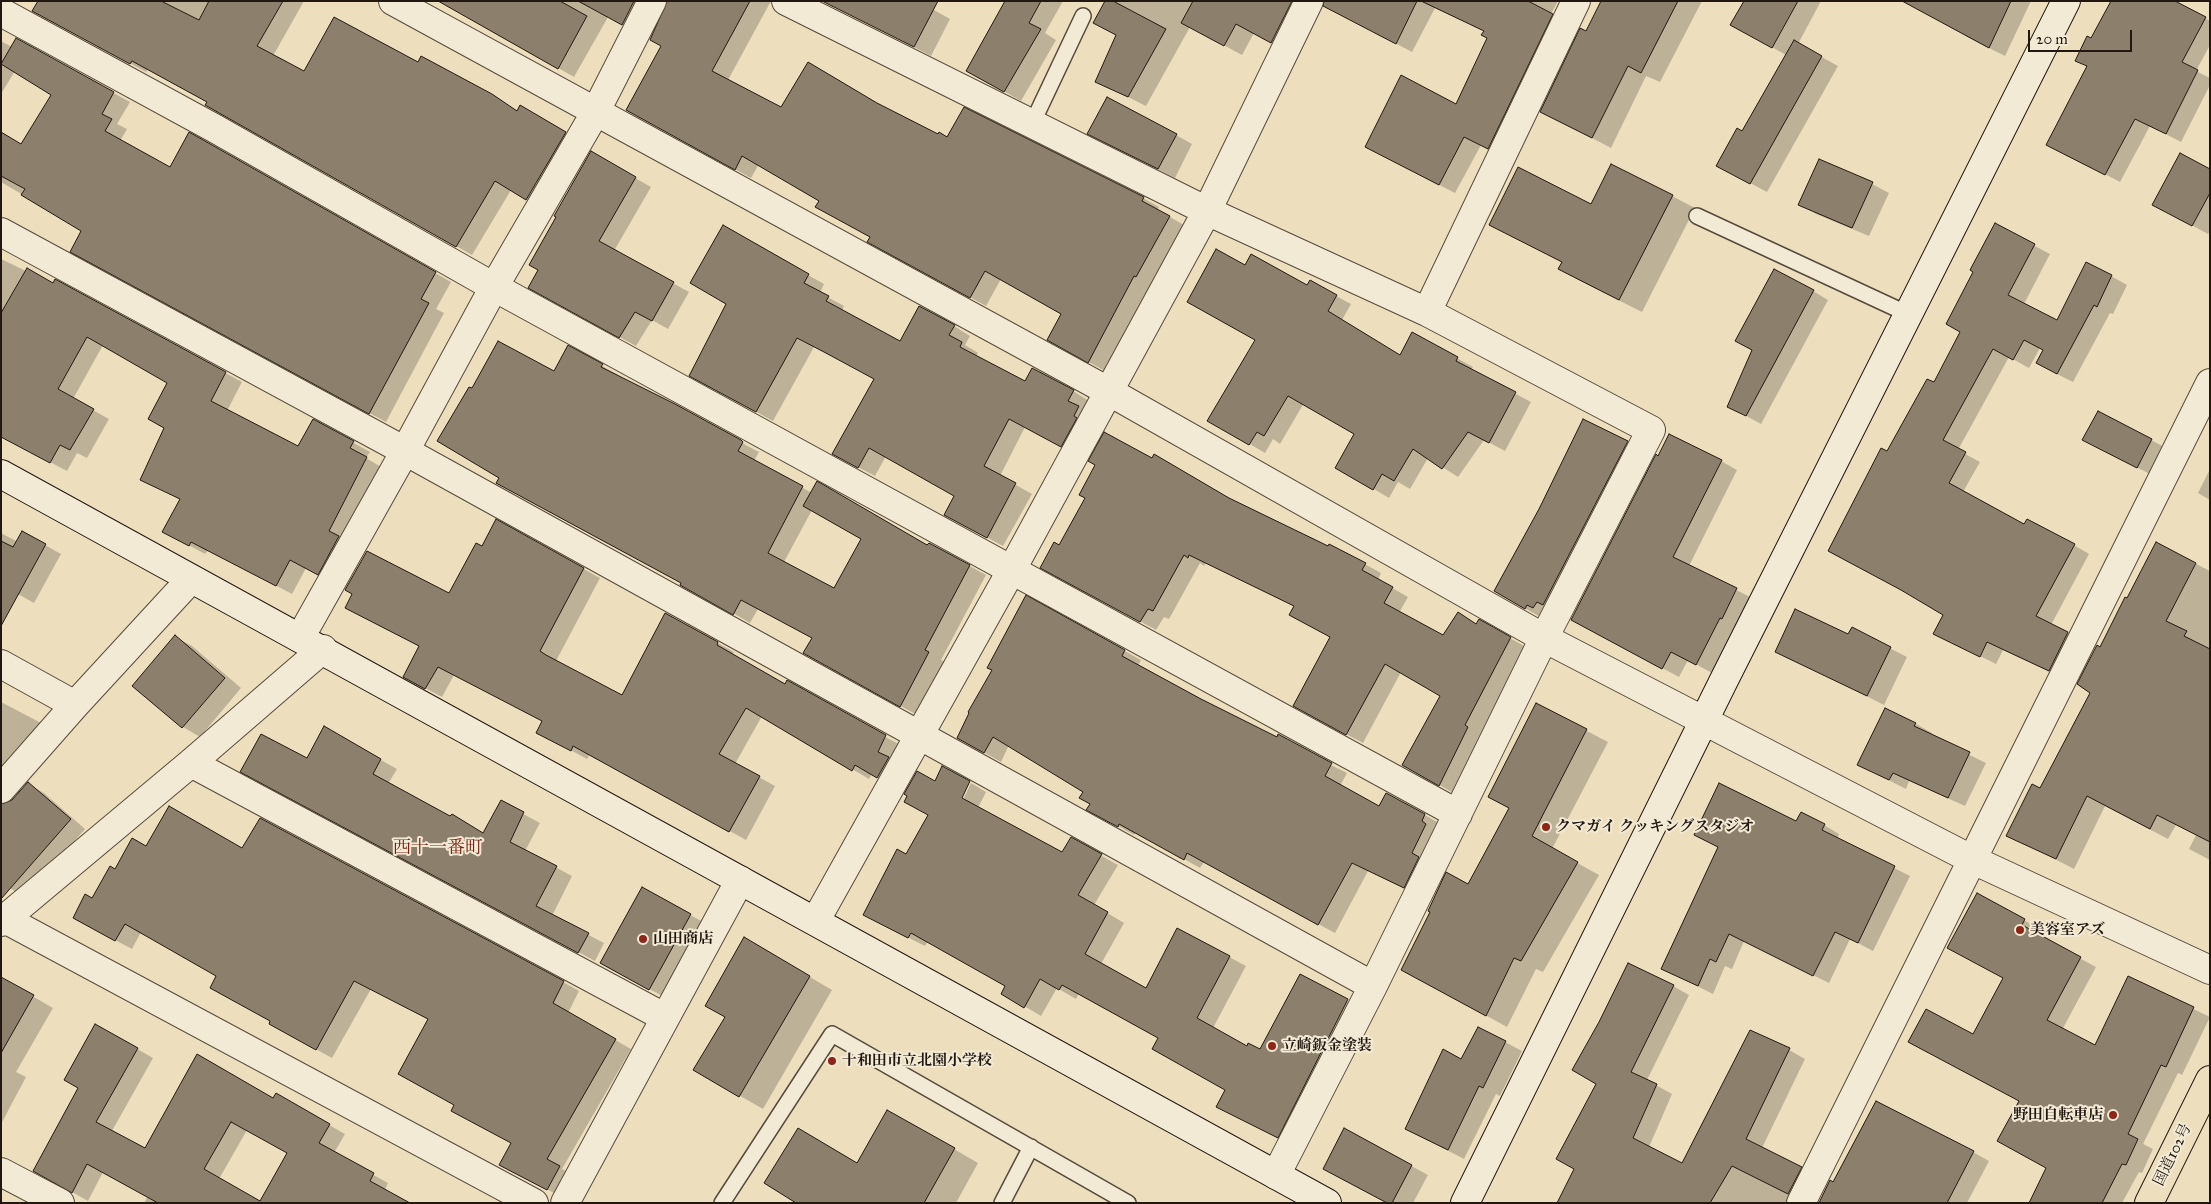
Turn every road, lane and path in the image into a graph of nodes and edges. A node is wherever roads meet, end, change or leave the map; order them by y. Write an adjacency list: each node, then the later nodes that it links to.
1 (393, 1): 9 (street)
2 (652, 1): 9 (street)
3 (786, 1): 10 (street)
4 (1309, 1): 11 (street)
5 (1576, 1): 15 (street)
6 (2066, 1): 16 (street)
7 (1, 12): 14 (street)
8 (1083, 16): 10 (lane)
9 (595, 113): 14 (street); 18 (street)
10 (1032, 124): 11 (street)
11 (1207, 211): 15 (street); 18 (street)
12 (1697, 216): 16 (lane)
13 (1, 232): 19 (street)
14 (494, 287): 19 (street); 21 (street)
15 (1427, 312): 23 (street)
16 (1908, 314): 27 (street)
17 (2210, 383): 32 (street)
18 (1108, 391): 21 (street); 23 (street)
19 (405, 451): 24 (street); 28 (street)
20 (1, 474): 22 (street)
21 (1011, 571): 28 (street); 31 (street)
22 (191, 579): 24 (street); 26 (street)
23 (1544, 638): 27 (street); 31 (street)
24 (311, 644): 29 (street); 33 (street)
25 (1, 664): 26 (street)
26 (75, 705): 30 (street)
27 (1703, 721): 32 (street); 50 (street)
28 (920, 737): 35 (street); 37 (street)
29 (191, 763): 34 (street); 38 (street)
30 (1, 789)
31 (1458, 814): 37 (street)
32 (1971, 859): 36 (street); 51 (street)
33 (740, 880): 35 (street); 38 (street)
34 (2, 919): 44 (street)
35 (816, 920): 42 (street)
36 (2210, 970)
37 (1373, 986): 42 (street)
38 (664, 1017): 45 (street)
39 (2210, 1080): 52 (highway, 国道102号)
40 (1031, 1147): 46 (lane); 47 (lane); 48 (lane)
41 (1, 1172): 43 (street)
42 (1276, 1175): 49 (street)
43 (60, 1203)
44 (534, 1203)
45 (565, 1203)
46 (722, 1203)
47 (1002, 1203)
48 (1128, 1203)
49 (1327, 1203)
50 (1465, 1203)
51 (1801, 1203)
52 (2149, 1203)

